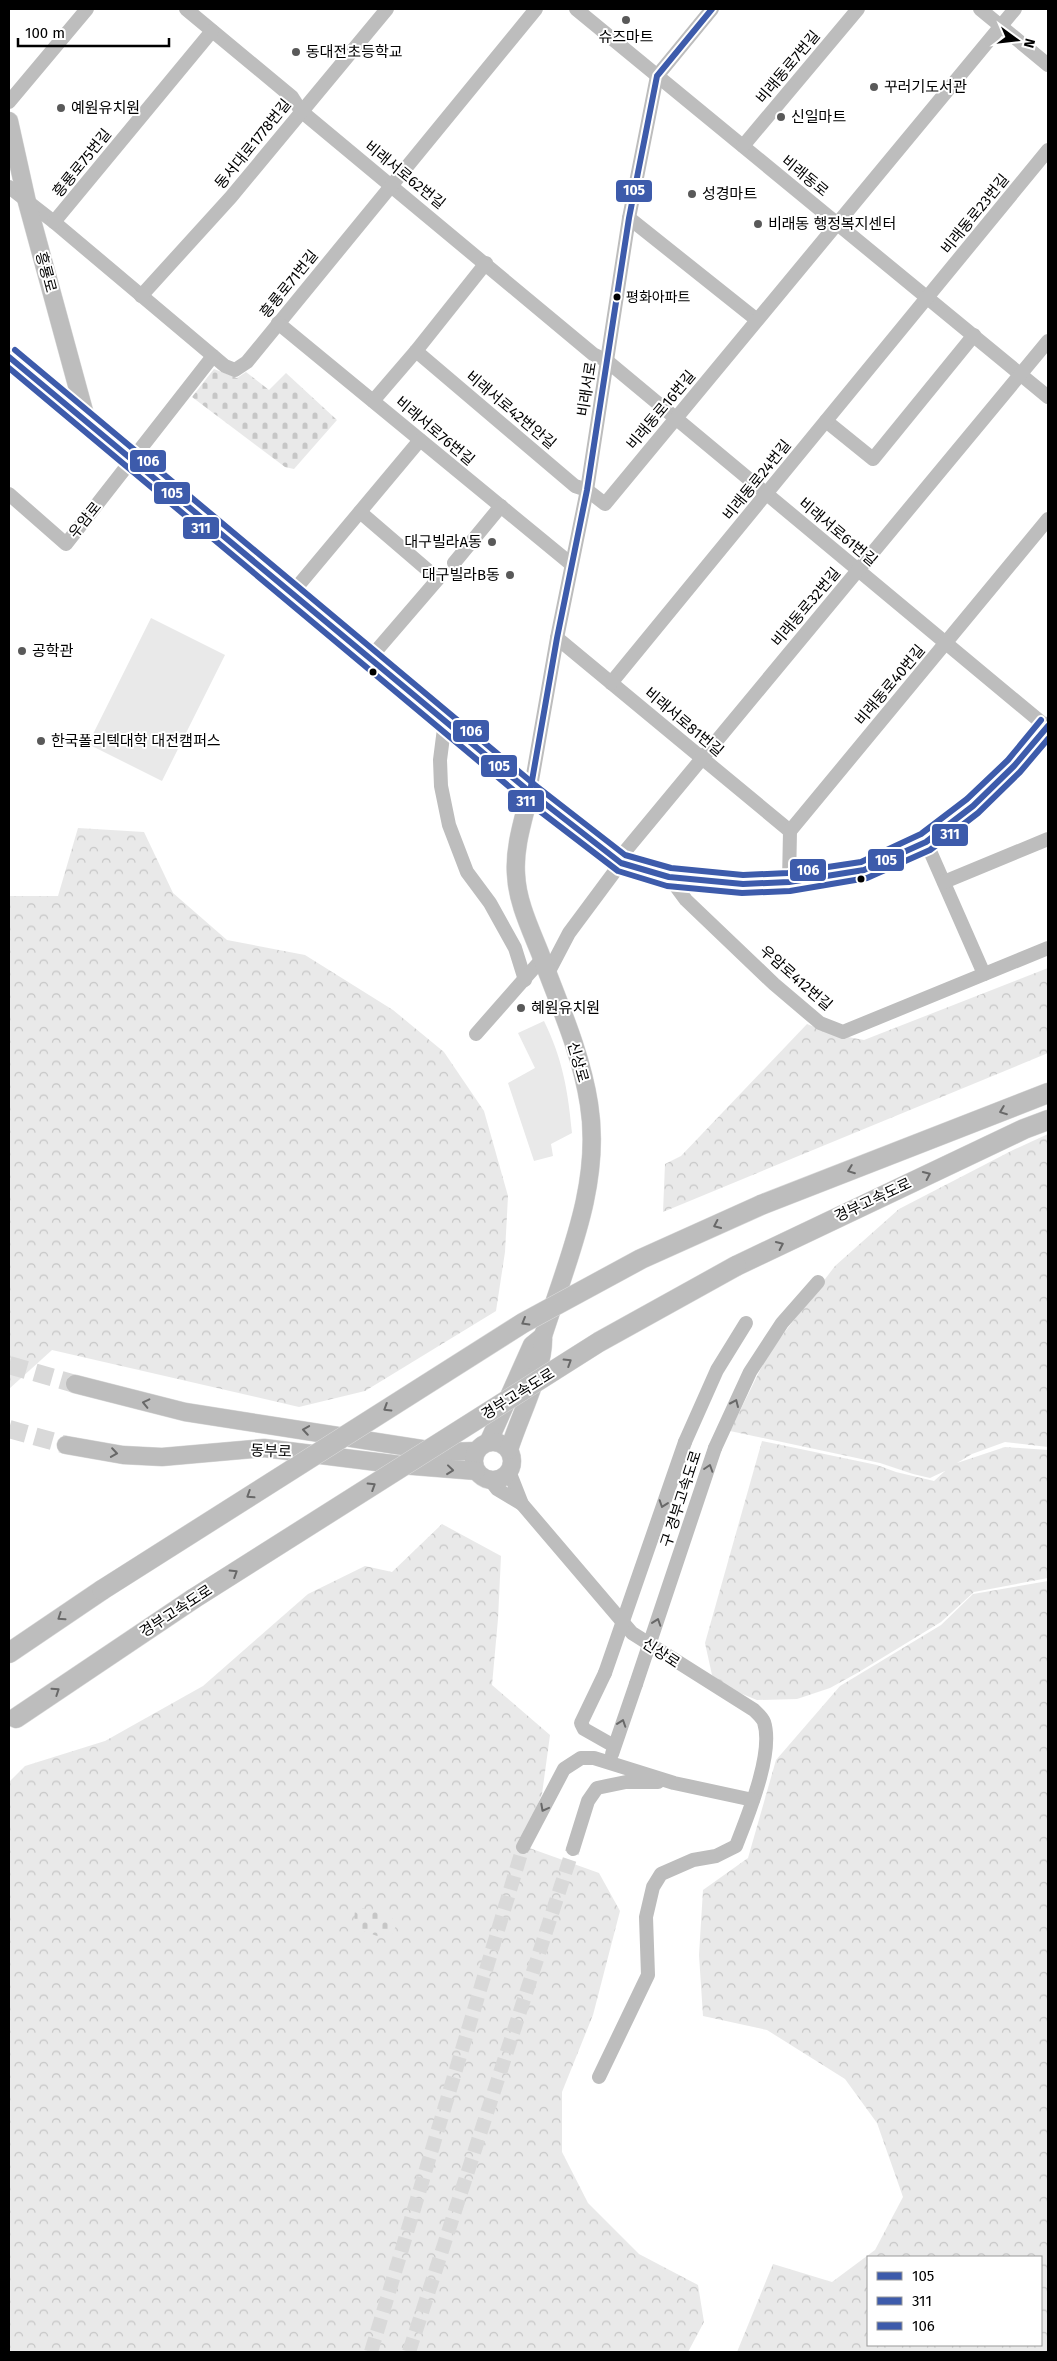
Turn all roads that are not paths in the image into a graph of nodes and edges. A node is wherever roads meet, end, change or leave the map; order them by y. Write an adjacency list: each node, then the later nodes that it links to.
1 (87, 9): 14 (street)
2 (186, 9): 11 (street, 비래서로62번길)
3 (388, 9): 15 (street, 동서대로1778번길)
4 (536, 9): 19 (street, 흥룡로71번길)
5 (576, 9): 13 (street, 비래동로)
6 (712, 9): 13 (street, 비래서로)
7 (858, 9): 17 (street, 비래동로7번길)
8 (980, 9): 10 (street)
9 (1014, 9): 10 (street, 비래동로16번길)
10 (1001, 26): 12 (street); 24 (street, 비래동로16번길)
11 (212, 31): 15 (street, 비래서로62번길); 23 (street, 흥룡로75번길)
12 (1048, 65)
13 (657, 76): 17 (street, 비래동로); 22 (street, 비래서로)
14 (9, 102)
15 (301, 111): 19 (street, 비래서로62번길); 26 (street, 동서대로1778번길)
16 (9, 121): 21 (main road, 흥룡로)
17 (743, 146): 24 (street, 비래동로)
18 (1048, 150): 27 (street, 비래동로23번길)
19 (392, 185): 25 (street, 비래서로62번길); 29 (street, 흥룡로71번길)
20 (9, 187): 21 (street, 흥룡로71번길)
21 (27, 202): 23 (street, 흥룡로71번길); 41 (main road, 흥룡로)
22 (629, 218): 28 (street); 35 (street, 비래서로)
23 (54, 222): 26 (street, 흥룡로71번길)
24 (837, 223): 27 (street, 비래동로); 28 (street, 비래동로16번길)
25 (486, 263): 32 (street); 35 (street, 비래서로62번길)
26 (141, 296): 34 (street, 흥룡로71번길)
27 (928, 298): 30 (street, 비래동로); 40 (street, 비래동로24번길)
28 (757, 320): 39 (street, 비래동로16번길)
29 (278, 323): 34 (street, 흥룡로71번길); 38 (street, 비래서로76번길)
30 (974, 336): 36 (street, 비래동로); 40 (street)
31 (1048, 341): 36 (street, 비래동로32번길)
32 (416, 351): 38 (street); 44 (street, 비래서로42번안길)
33 (9, 356): 41 (main road)
34 (213, 356): 43 (street, 우암로)
35 (607, 362): 39 (street, 비래서로61번길); 44 (street, 비래서로)
36 (1020, 374): 37 (street, 비래동로); 52 (street, 비래동로32번길)
37 (1048, 397)
38 (373, 401): 42 (street, 비래서로76번길)
39 (676, 418): 44 (street, 비래동로16번길); 46 (street, 비래서로61번길)
40 (826, 421): 46 (street, 비래동로24번길)
41 (87, 422): 43 (main road)
42 (420, 440): 47 (street, 비래서로76번길); 48 (street)
43 (133, 461): 45 (street, 우암로); 53 (main road)
44 (588, 490): 51 (street, 비래서로)
45 (9, 494)
46 (766, 494): 52 (street, 비래서로61번길); 57 (street, 비래동로24번길)
47 (501, 506): 50 (street); 51 (street, 비래서로76번길)
48 (360, 512): 53 (street); 56 (street)
49 (1048, 519): 55 (street, 비래동로40번길)
50 (454, 563)
51 (571, 564): 54 (street, 비래서로)
52 (858, 569): 55 (street, 비래서로61번길); 60 (street, 비래동로32번길)
53 (292, 593): 56 (main road)
54 (557, 638): 57 (street, 비래서로81번길); 61 (street, 비래서로)
55 (946, 643): 59 (street, 비래서로61번길); 62 (street, 비래동로40번길)
56 (370, 658): 58 (main road)
57 (612, 683): 60 (street, 비래서로81번길)
58 (445, 721): 61 (main road); 72 (street)
59 (1048, 727): 64 (main road)
60 (702, 758): 62 (street, 비래서로81번길); 65 (street, 비래동로32번길)
61 (530, 792): 65 (main road); 70 (main road, 신상로)
62 (790, 831): 67 (street)
63 (1048, 840): 68 (street)
64 (926, 842): 67 (main road); 68 (street)
65 (619, 862): 66 (main road); 70 (street, 비래동로32번길)
66 (669, 877): 67 (main road); 71 (street, 우암로412번길)
67 (789, 882)
68 (944, 882): 71 (street)
69 (1048, 948): 71 (street, 우암로412번길)
70 (545, 967): 72 (street, 비래동로32번길); 78 (main road, 신상로)
71 (984, 974)
72 (525, 980): 73 (street, 비래동로32번길)
73 (476, 1034)
74 (1048, 1093): 86 (highway, one-way to 86, bridge)
75 (1048, 1120): 87 (highway, 경부고속도로, one-way to 75, bridge)
76 (818, 1282): 88 (street, 구 경부고속도로, one-way to 76, bridge)
77 (746, 1323): 88 (street, 구 경부고속도로, one-way to 88, bridge)
78 (542, 1336): 81 (main road); 82 (main road)
79 (75, 1384): 81 (main road, 동부로, one-way to 79)
80 (66, 1445): 84 (main road, 동부로, one-way to 84)
81 (482, 1446): 82 (main road); 84 (main road)
82 (509, 1450): 83 (main road)
83 (509, 1471): 84 (main road); 85 (street)
84 (483, 1476): 85 (street)
85 (522, 1504): 91 (street, 신상로)
86 (9, 1653)
87 (16, 1718)
88 (614, 1746): 89 (street, 구 경부고속도로)
89 (609, 1761): 90 (street); 92 (street, one-way to 92)
90 (674, 1782): 91 (street); 93 (street)
91 (752, 1800): 94 (street, 신상로)
92 (524, 1847)
93 (573, 1849)
94 (599, 2077)

